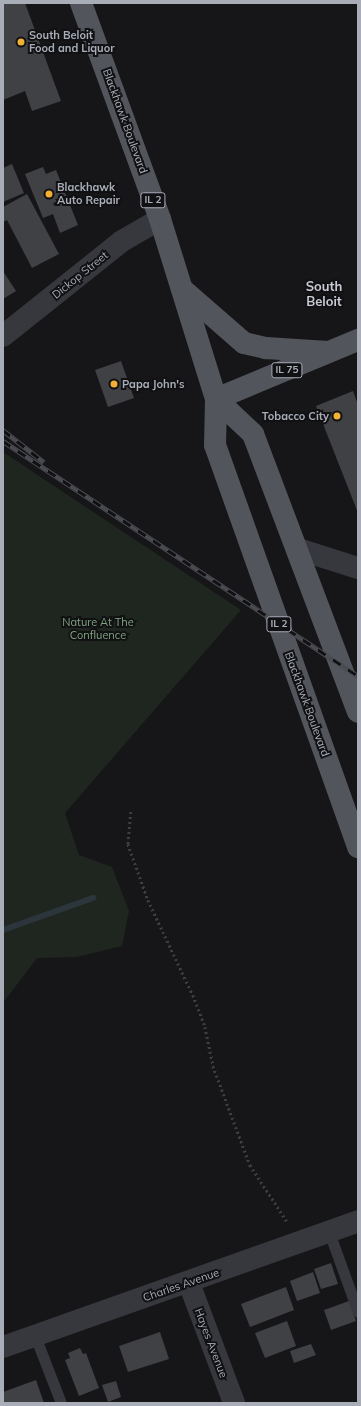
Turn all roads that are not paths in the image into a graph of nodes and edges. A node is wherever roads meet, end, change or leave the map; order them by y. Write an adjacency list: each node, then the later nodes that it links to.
1 (81, 3): 2 (main road, Blackhawk Boulevard / IL 2)
2 (160, 219): 3 (main road, Blackhawk Boulevard / IL 2); 4 (street, Dickop Street)
3 (182, 289): 6 (main road); 7 (main road, Blackhawk Boulevard / IL 2)
4 (3, 336)
5 (358, 340): 6 (main road, IL 75)
6 (328, 352): 7 (main road, IL 75)
7 (216, 400): 8 (main road); 11 (main road, Blackhawk Boulevard / IL 2)
8 (298, 549): 9 (street); 10 (main road)
9 (358, 568)
10 (358, 712)
11 (358, 847)
12 (358, 1221): 13 (street, Charles Avenue)
13 (329, 1232): 14 (street, Charles Avenue); 15 (lane)
14 (189, 1283): 16 (street, Charles Avenue); 19 (street, Hayes Avenue)
15 (358, 1312)
16 (35, 1336): 17 (street, Charles Avenue); 18 (lane)
17 (3, 1347)
18 (61, 1403)
19 (234, 1403)

